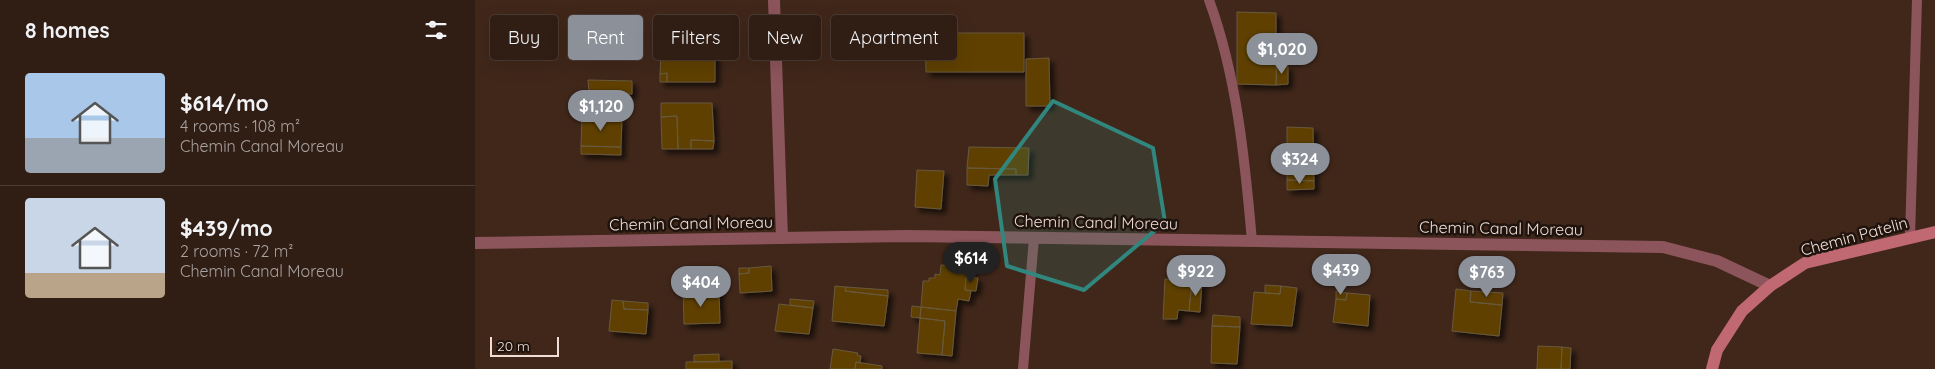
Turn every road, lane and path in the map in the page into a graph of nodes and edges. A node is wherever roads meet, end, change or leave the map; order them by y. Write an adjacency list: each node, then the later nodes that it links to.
1 (774, 0): 6 (street)
2 (1209, 0): 8 (lane)
3 (1917, 0): 5 (lane)
4 (1935, 232): 5 (main road, Chemin Patelin)
5 (1910, 237): 10 (main road, Chemin Patelin)
6 (782, 238): 7 (street, Chemin Canal Moreau); 9 (street, Chemin Canal Moreau)
7 (1034, 238): 8 (street, Chemin Canal Moreau); 11 (lane)
8 (1252, 241): 10 (street, Chemin Canal Moreau)
9 (475, 244)
10 (1770, 286): 12 (main road, Chemin Patelin)
11 (1023, 369)
12 (1712, 369)

